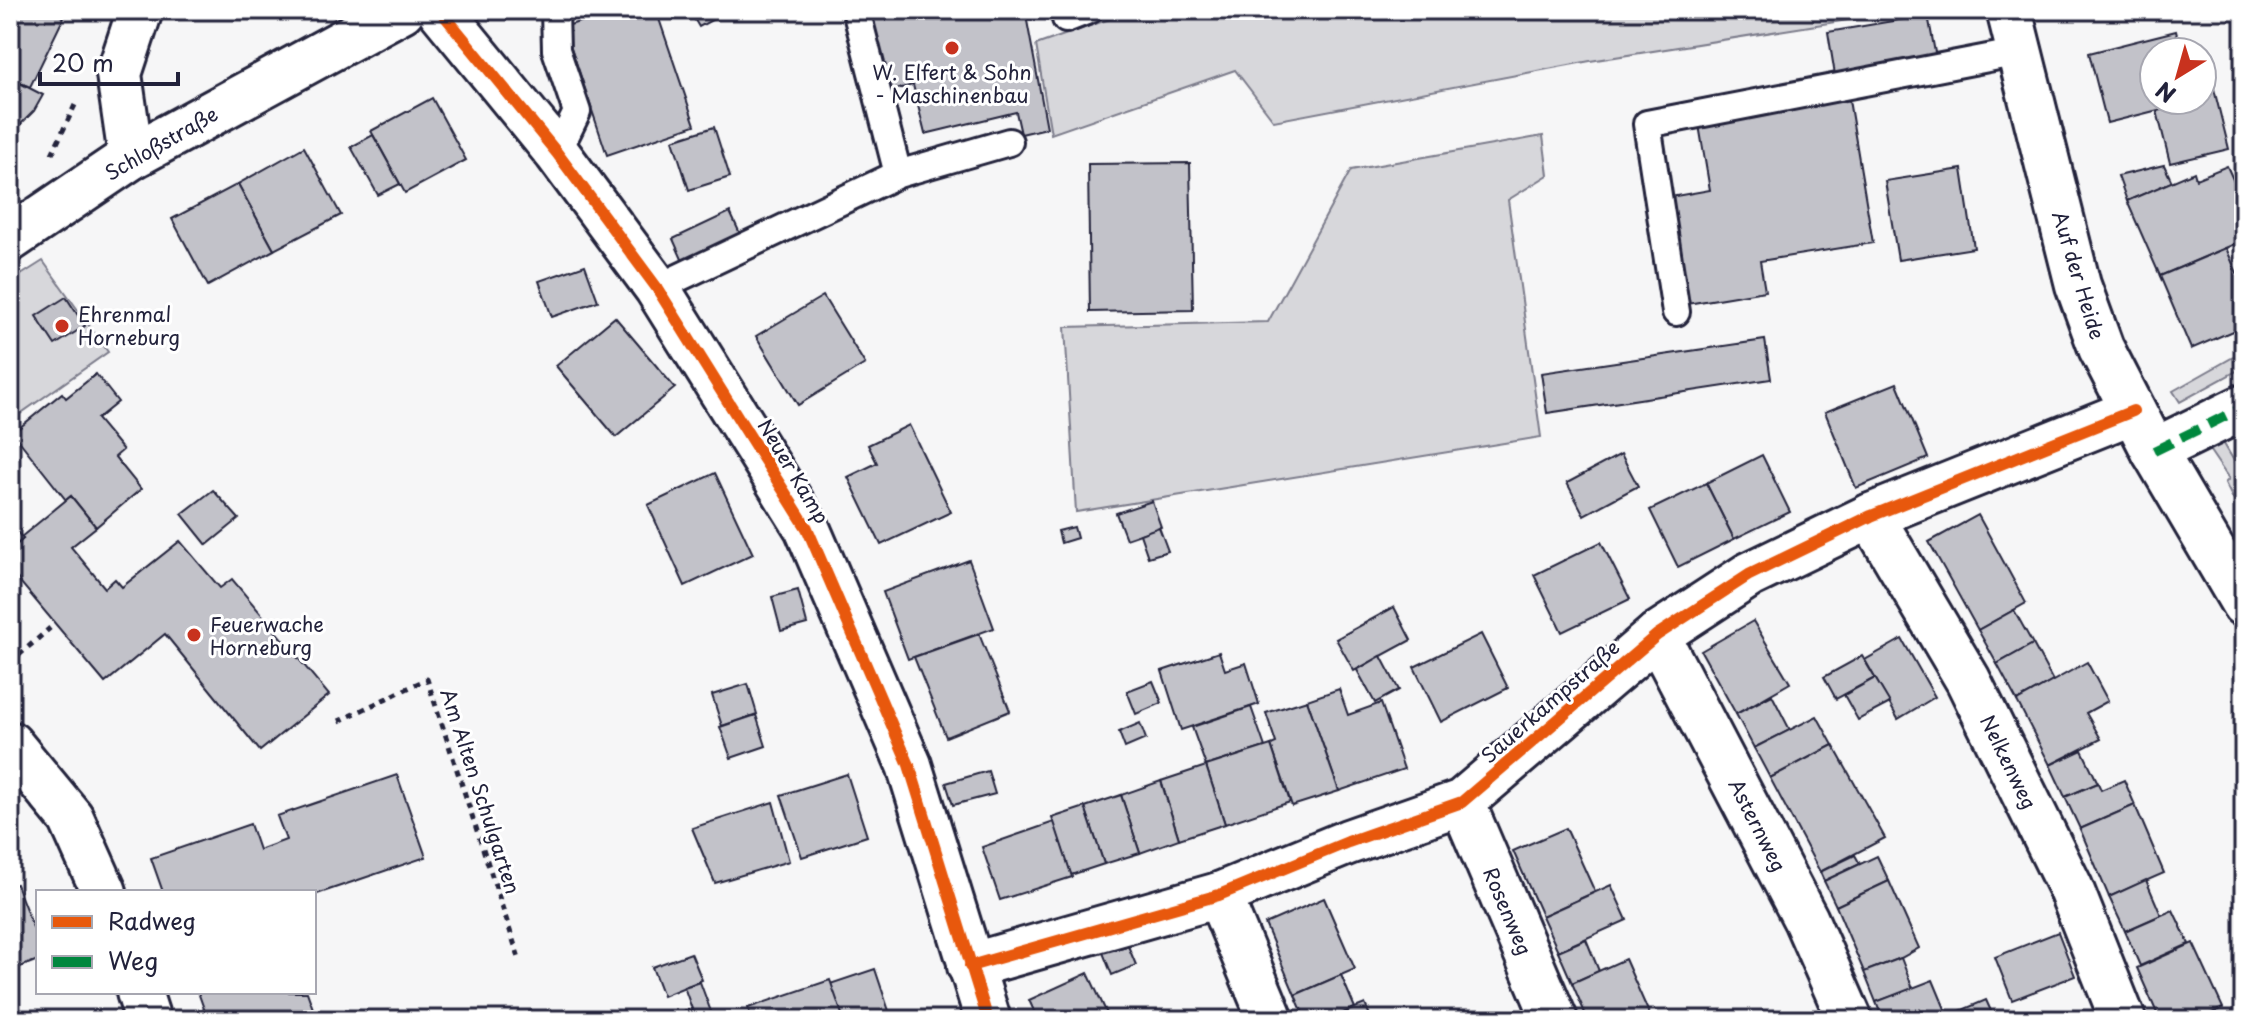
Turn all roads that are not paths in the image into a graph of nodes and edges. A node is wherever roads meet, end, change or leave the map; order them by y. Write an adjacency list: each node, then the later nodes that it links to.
1 (140, 10): 10 (street)
2 (402, 10): 10 (street, Schloßstraße)
3 (440, 10): 9 (street, Neuer Kamp)
4 (555, 10): 9 (lane)
5 (856, 10): 11 (lane)
6 (2009, 10): 7 (street, Auf der Heide)
7 (2019, 52): 14 (lane); 16 (street, Auf der Heide)
8 (1009, 142): 11 (lane)
9 (557, 153): 13 (street, Neuer Kamp)
10 (131, 157): 12 (street, Schloßstraße)
11 (898, 174): 13 (lane)
12 (10, 239)
13 (657, 288): 25 (street, Neuer Kamp)
14 (1676, 312)
15 (2244, 407): 17 (street)
16 (2133, 411): 17 (street, Auf der Heide); 18 (street, Sauerkampstraße)
17 (2154, 451): 19 (street, Auf der Heide)
18 (1871, 516): 20 (street, Sauerkampstraße); 32 (street, Nelkenweg)
19 (2244, 604)
20 (1657, 635): 22 (street, Sauerkampstraße); 31 (street, Asternweg)
21 (10, 744): 23 (street)
22 (1462, 802): 24 (street, Sauerkampstraße); 30 (street, Rosenweg)
23 (103, 890)
24 (1219, 895): 25 (street, Sauerkampstraße); 29 (street)
25 (970, 966): 28 (street, Neuer Kamp)
26 (140, 994): 27 (street)
27 (148, 1020)
28 (988, 1020)
29 (1271, 1020)
30 (1555, 1020)
31 (1850, 1020)
32 (2123, 1020)

